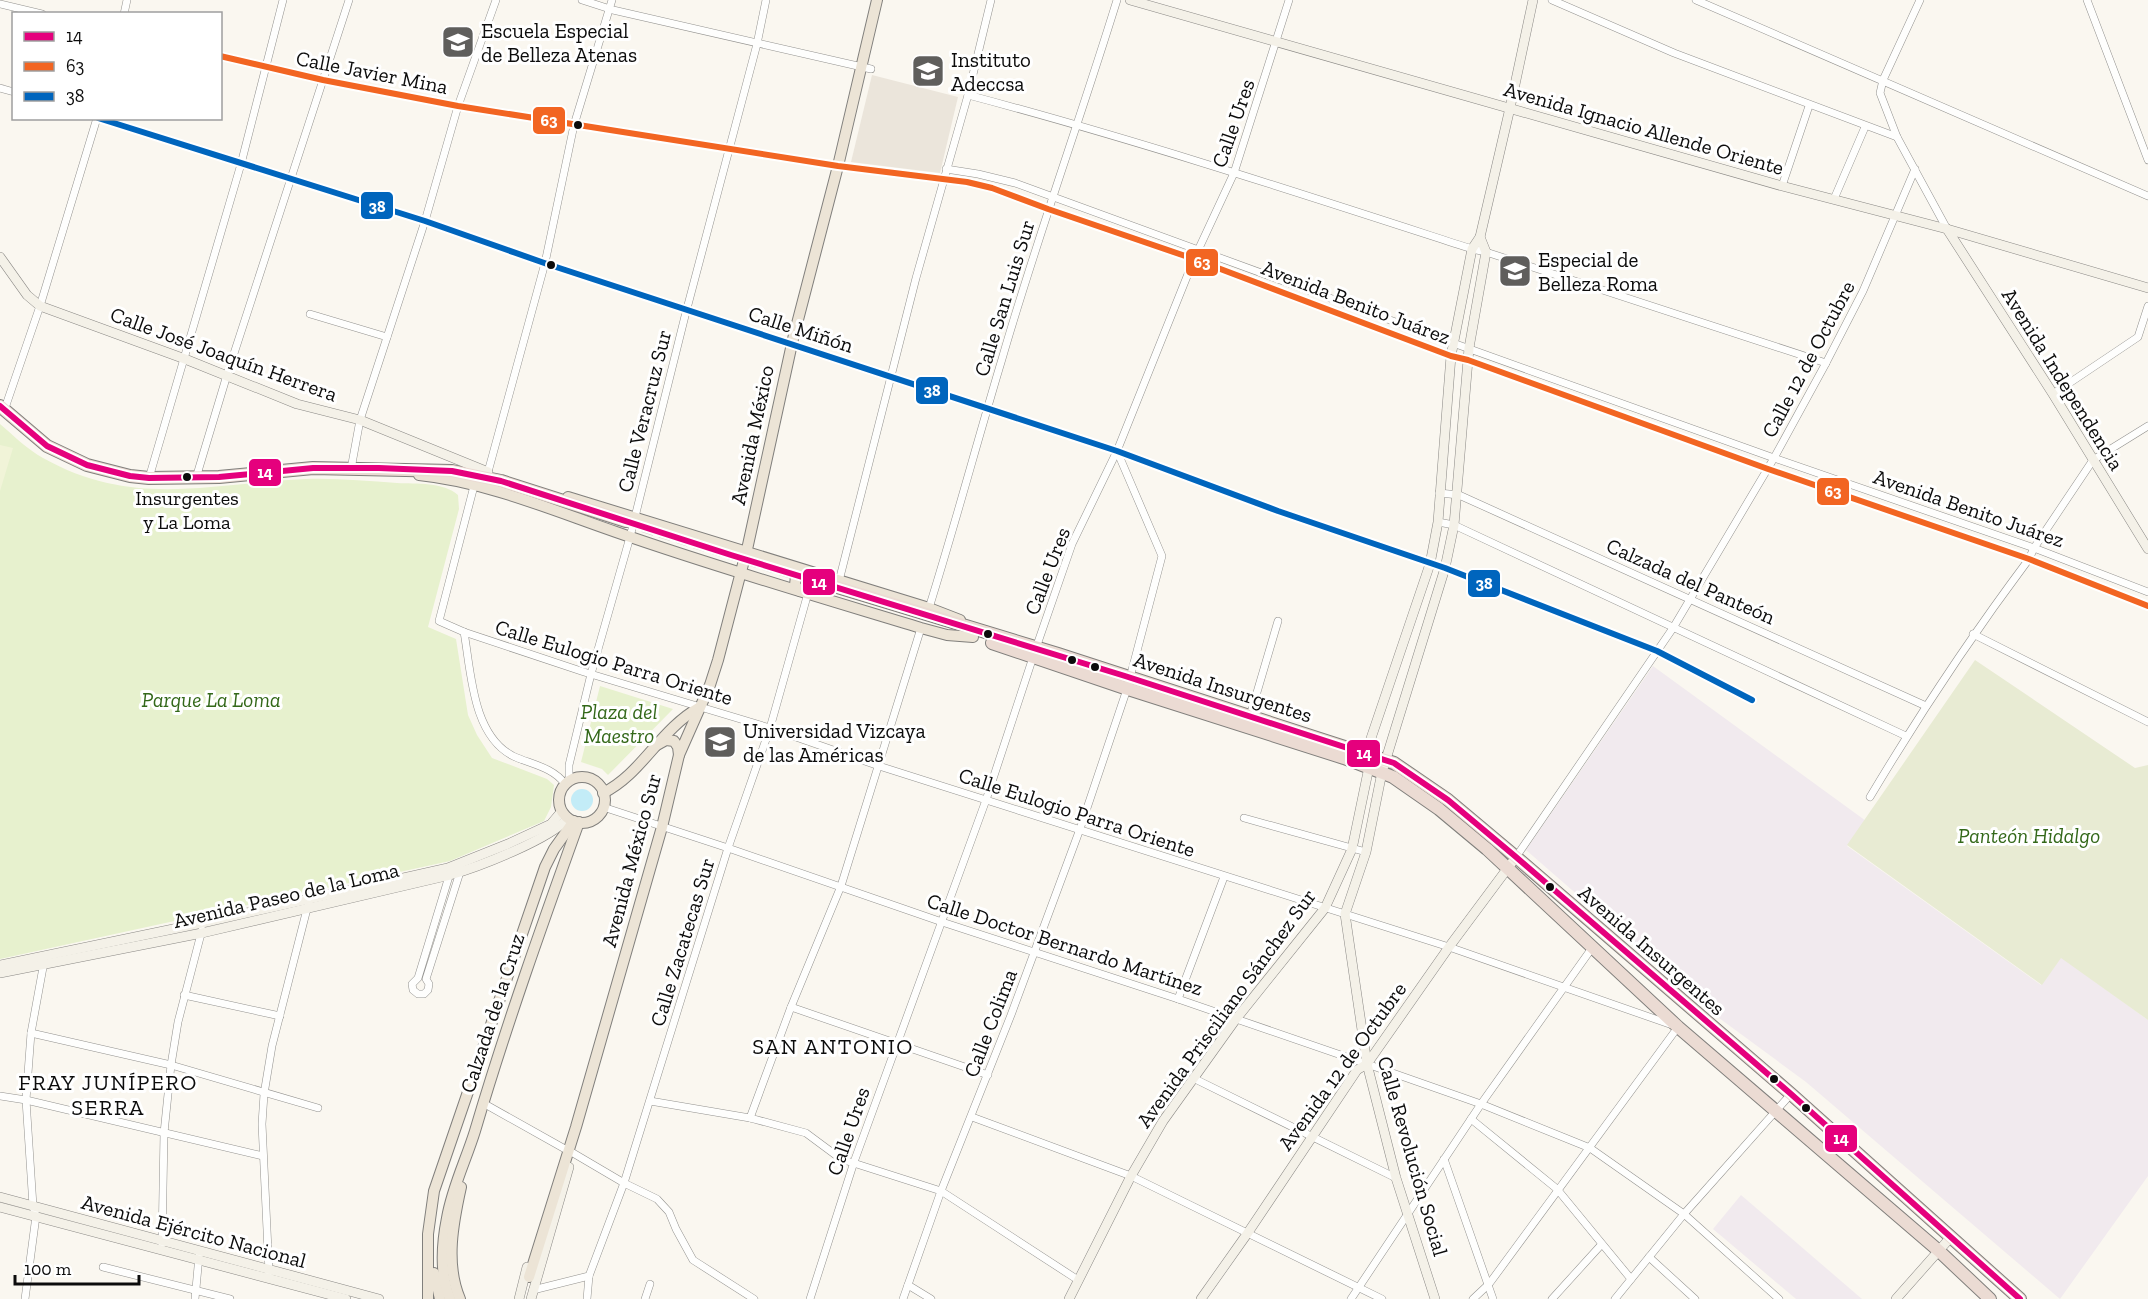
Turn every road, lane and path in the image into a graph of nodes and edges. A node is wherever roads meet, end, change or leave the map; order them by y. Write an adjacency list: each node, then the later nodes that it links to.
1 (283, 0): 23 (street)
2 (349, 0): 25 (street)
3 (496, 0): 28 (street)
4 (582, 0): 18 (street)
5 (612, 0): 18 (street)
6 (766, 0): 21 (street, Calle Veracruz Sur)
7 (877, 0): 24 (main road)
8 (991, 0): 27 (street)
9 (1117, 0): 33 (street, Calle San Luis Sur)
10 (1130, 0): 20 (main road, Avenida Ignacio Allende Oriente)
11 (1289, 0): 20 (street, Calle Ures)
12 (1533, 0): 30 (main road)
13 (1552, 0): 29 (street)
14 (1696, 0): 26 (street)
15 (1920, 0): 26 (street)
16 (2087, 0): 38 (street)
17 (0, 4): 19 (street)
18 (609, 9): 21 (street); 34 (street)
19 (34, 12)
20 (1278, 41): 30 (main road, Avenida Ignacio Allende Oriente); 44 (street, Calle Ures)
21 (757, 44): 24 (street); 37 (street, Calle Veracruz Sur)
22 (222, 56): 23 (street, Calle Javier Mina)
23 (267, 66): 25 (street, Calle Javier Mina); 39 (street)
24 (865, 70): 40 (main road)
25 (323, 80): 28 (street, Calle Javier Mina); 45 (street)
26 (1883, 80): 36 (street); 48 (street)
27 (968, 95): 33 (street); 42 (street)
28 (458, 106): 34 (street, Calle Javier Mina); 53 (street)
29 (1809, 106): 35 (street); 47 (street)
30 (1510, 108): 47 (main road, Avenida Ignacio Allende Oriente); 55 (main road)
31 (96, 120): 63 (street)
32 (103, 120): 39 (street, Calle Miñón)
33 (1077, 124): 44 (street); 49 (street, Calle San Luis Sur)
34 (574, 125): 37 (street, Calle Javier Mina); 61 (street)
35 (1865, 127): 36 (street); 50 (street)
36 (1897, 137): 41 (street)
37 (730, 148): 40 (street, Calle Javier Mina); 65 (street, Calle Veracruz Sur)
38 (2148, 160)
39 (241, 164): 45 (street, Calle Miñón); 72 (street)
40 (838, 166): 46 (street, Calle Javier Mina); 69 (main road, Avenida México)
41 (1915, 168): 52 (street, Calle 12 de Octubre); 54 (street)
42 (946, 169): 43 (street, Avenida Benito Juárez); 46 (street)
43 (963, 172): 46 (street, Avenida Benito Juárez); 49 (street, Avenida Benito Juárez)
44 (1234, 173): 56 (street, Calle Ures); 57 (street)
45 (291, 179): 53 (street, Calle Miñón); 75 (street)
46 (943, 179): 51 (street, Avenida Benito Juárez); 76 (street)
47 (1782, 186): 50 (main road, Avenida Ignacio Allende Oriente)
48 (2148, 196)
49 (1052, 197): 51 (street, Calle San Luis Sur); 56 (street, Avenida Benito Juárez)
50 (1834, 200): 52 (main road, Avenida Ignacio Allende Oriente)
51 (1048, 209): 60 (street, Avenida Benito Juárez); 79 (street, Calle San Luis Sur)
52 (1896, 216): 54 (main road, Avenida Ignacio Allende Oriente); 74 (street, Calle 12 de Octubre)
53 (425, 221): 61 (street, Calle Miñón); 67 (street)
54 (1947, 229): 62 (main road, Avenida Ignacio Allende Oriente); 77 (main road, Avenida Independencia)
55 (1480, 237): 57 (main road); 58 (main road)
56 (1199, 249): 60 (street, Calle Ures); 68 (street, Avenida Benito Juárez)
57 (1472, 249): 58 (street); 68 (main road)
58 (1486, 252): 70 (main road, Avenida Prisciliano Sánchez Sur); 74 (street)
59 (0, 257): 63 (main road, Calle José Joaquín Herrera)
60 (1194, 259): 71 (street, Avenida Benito Juárez); 82 (street, Calle Ures)
61 (544, 263): 65 (street, Calle Miñón); 87 (street)
62 (2148, 288)
63 (40, 306): 72 (main road, Calle José Joaquín Herrera); 78 (street)
64 (2148, 306): 77 (street)
65 (687, 309): 69 (street, Calle Miñón); 94 (street, Calle Veracruz Sur)
66 (310, 314): 67 (street)
67 (387, 337): 80 (street)
68 (1453, 343): 70 (street, Avenida Benito Juárez); 71 (main road)
69 (792, 344): 76 (street, Calle Miñón); 98 (main road, Avenida México)
70 (1469, 348): 73 (main road, Avenida Prisciliano Sánchez Sur); 83 (street, Avenida Benito Juárez)
71 (1451, 356): 73 (street, Avenida Benito Juárez); 91 (main road)
72 (184, 359): 75 (main road, Calle José Joaquín Herrera); 88 (street)
73 (1468, 360): 86 (street, Avenida Benito Juárez); 92 (main road, Avenida Prisciliano Sánchez Sur)
74 (1826, 363): 83 (street, Calle 12 de Octubre)
75 (227, 375): 80 (main road, Calle José Joaquín Herrera); 89 (street)
76 (892, 376): 79 (street, Calle Miñón); 104 (street)
77 (2053, 394): 84 (main road, Avenida Independencia)
78 (2, 409): 88 (highway)
79 (988, 410): 82 (street, Calle Miñón); 109 (street, Calle San Luis Sur)
80 (360, 420): 85 (street); 87 (main road, Calle José Joaquín Herrera)
81 (2148, 426): 84 (street)
82 (1117, 451): 100 (street, Calle Miñón); 117 (street, Calle Ures); 119 (street, Calle Colima)
83 (1774, 458): 86 (street, Calle 12 de Octubre); 96 (street, Avenida Benito Juárez)
84 (2094, 460): 96 (street); 97 (main road, Avenida Independencia)
85 (351, 469): 89 (highway); 90 (main road); 94 (highway)
86 (1768, 469): 99 (street, Avenida Benito Juárez); 107 (street, Calle 12 de Octubre)
87 (488, 472): 94 (main road)
88 (149, 478): 89 (highway)
89 (196, 478)
90 (474, 486): 94 (main road); 113 (street, Calle Eulogio Parra Oriente)
91 (1439, 493): 92 (street, Calzada del Panteón); 93 (main road)
92 (1457, 494): 95 (main road, Avenida Prisciliano Sánchez Sur); 107 (street, Calzada del Panteón)
93 (1438, 522): 95 (street); 100 (main road)
94 (628, 525): 98 (main road, Avenida Insurgentes); 102 (main road, Avenida Insurgentes); 118 (street, Calle Veracruz Sur)
95 (1454, 525): 101 (main road, Avenida Prisciliano Sánchez Sur); 112 (street)
96 (2034, 548): 99 (street); 106 (street, Avenida Benito Juárez)
97 (2148, 549)
98 (746, 551): 102 (main road, Avenida México); 103 (main road, Avenida Insurgentes)
99 (2029, 559): 108 (street, Avenida Benito Juárez); 115 (street)
100 (1430, 564): 101 (street, Calle Miñón); 128 (main road)
101 (1445, 568): 116 (street, Calle Miñón); 131 (main road, Avenida Prisciliano Sánchez Sur)
102 (741, 572): 105 (main road, Avenida Insurgentes); 122 (main road, Avenida México Sur)
103 (810, 572): 104 (main road, Avenida Insurgentes); 105 (main road)
104 (839, 581): 109 (main road, Avenida Insurgentes)
105 (812, 589): 111 (main road, Avenida Insurgentes); 114 (highway, Avenida Insurgentes); 125 (street, Calle Zacatecas Sur)
106 (2148, 592)
107 (1690, 598): 112 (street, Calle 12 de Octubre); 121 (street, Calzada del Panteón)
108 (2148, 606)
109 (929, 608): 114 (main road, Avenida Insurgentes)
110 (1278, 621): 123 (street)
111 (921, 628): 114 (main road, Avenida Insurgentes); 130 (street)
112 (1672, 628): 116 (street, Calle 12 de Octubre); 126 (street)
113 (464, 632): 118 (street, Calle Eulogio Parra Oriente); 133 (street)
114 (974, 633): 117 (highway, Avenida Insurgentes)
115 (1973, 634): 121 (street); 124 (street)
116 (1657, 651): 120 (street, Calle Miñón); 145 (street, Calle 12 de Octubre)
117 (1035, 652): 119 (highway, Avenida Insurgentes); 136 (street, Calle Ures)
118 (591, 674): 122 (street, Calle Eulogio Parra Oriente); 133 (street, Calle Veracruz Sur)
119 (1129, 683): 123 (highway, Avenida Insurgentes); 132 (highway, Avenida Insurgentes); 141 (street, Calle Colima)
120 (1752, 700)
121 (1926, 706): 126 (street)
122 (700, 707): 125 (street, Calle Eulogio Parra Oriente); 127 (main road); 129 (main road, Avenida México Sur)
123 (1250, 716): 128 (highway, Avenida Insurgentes)
124 (2148, 722)
125 (770, 728): 130 (street, Calle Eulogio Parra Oriente); 142 (street, Calle Zacatecas Sur)
126 (1906, 736): 135 (street)
127 (652, 748): 129 (main road); 134 (main road)
128 (1366, 753): 131 (highway, Avenida Insurgentes); 132 (main road, Avenida Prisciliano Sánchez Sur)
129 (680, 755): 140 (main road, Avenida México Sur)
130 (879, 766): 136 (street, Calle Eulogio Parra Oriente); 150 (street)
131 (1384, 766): 132 (highway, Avenida Insurgentes); 144 (main road, Avenida Prisciliano Sánchez Sur); 145 (highway, Avenida Insurgentes); 147 (highway, Avenida Insurgentes)
132 (1369, 767): 143 (main road, Avenida Prisciliano Sánchez Sur)
133 (567, 782): 134 (main road); 138 (main road)
134 (603, 793): 137 (main road)
135 (1870, 796)
136 (986, 800): 141 (street, Calle Eulogio Parra Oriente); 155 (street, Calle Ures)
137 (603, 807): 138 (main road); 140 (street, Calle Doctor Bernardo Martínez)
138 (571, 818): 146 (main road, Avenida Paseo de la Loma); 170 (main road, Calzada de la Cruz); 172 (main road, Calzada de la Cruz)
139 (1244, 818): 143 (street)
140 (662, 827): 142 (street, Calle Doctor Bernardo Martínez); 193 (main road, Avenida México Sur)
141 (1080, 829): 149 (street, Calle Eulogio Parra Oriente); 161 (street, Calle Colima)
142 (728, 848): 150 (street, Calle Doctor Bernardo Martínez); 185 (street, Calle Zacatecas Sur)
143 (1352, 849): 144 (street); 152 (main road, Avenida Prisciliano Sánchez Sur)
144 (1366, 852): 154 (main road, Avenida Prisciliano Sánchez Sur)
145 (1516, 857): 147 (main road, Avenida 12 de Octubre); 182 (highway, Avenida Insurgentes)
146 (462, 867): 148 (main road, Avenida Paseo de la Loma); 160 (street)
147 (1507, 869): 158 (main road, Avenida 12 de Octubre); 159 (highway, Avenida Insurgentes)
148 (449, 871): 151 (main road, Avenida Paseo de la Loma); 153 (main road, Avenida Paseo de la Loma); 160 (street)
149 (1224, 877): 152 (street, Calle Eulogio Parra Oriente); 168 (street)
150 (841, 886): 155 (street, Calle Doctor Bernardo Martínez); 169 (street)
151 (309, 899): 153 (street); 156 (main road, Avenida Paseo de la Loma)
152 (1325, 908): 154 (street, Calle Eulogio Parra Oriente); 173 (main road, Avenida Prisciliano Sánchez Sur)
153 (308, 910): 157 (main road, Avenida Paseo de la Loma); 171 (street)
154 (1345, 914): 158 (street, Calle Eulogio Parra Oriente); 177 (main road, Calle Revolución Social)
155 (942, 922): 161 (street, Calle Doctor Bernardo Martínez); 176 (street, Calle Ures)
156 (202, 923): 157 (street); 162 (main road, Avenida Paseo de la Loma)
157 (202, 933): 164 (main road, Avenida Paseo de la Loma); 167 (street)
158 (1449, 947): 166 (street, Calle Eulogio Parra Oriente); 177 (main road, Avenida 12 de Octubre)
159 (1592, 948): 166 (street); 174 (highway, Avenida Insurgentes)
160 (430, 951): 160 (street)
161 (1035, 953): 168 (street, Calle Doctor Bernardo Martínez); 179 (street, Calle Colima)
162 (47, 954): 163 (main road, Avenida Paseo de la Loma); 164 (street)
163 (0, 964)
164 (43, 964): 165 (main road, Avenida Paseo de la Loma); 175 (street)
165 (0, 974)
166 (1565, 987): 174 (street, Calle Eulogio Parra Oriente); 187 (street)
167 (184, 994): 171 (street); 178 (street)
168 (1178, 999): 173 (street, Calle Doctor Bernardo Martínez)
169 (791, 1006): 176 (street); 191 (street)
170 (496, 1012): 172 (main road); 202 (main road, Calzada de la Cruz)
171 (280, 1016): 181 (street)
172 (511, 1016): 186 (main road, Calzada de la Cruz)
173 (1236, 1019): 177 (street, Calle Doctor Bernardo Martínez); 180 (main road, Avenida Prisciliano Sánchez Sur)
174 (1678, 1027): 189 (highway, Avenida Insurgentes); 197 (street)
175 (31, 1033): 178 (street); 184 (street)
176 (896, 1042): 179 (street); 201 (street, Calle Ures)
177 (1367, 1064): 187 (street, Calle Doctor Bernardo Martínez); 195 (main road, Avenida 12 de Octubre); 204 (main road, Calle Revolución Social)
178 (171, 1065): 181 (street); 194 (street)
179 (988, 1075): 190 (street, Calle Colima)
180 (1193, 1078): 195 (street); 203 (main road, Avenida Prisciliano Sánchez Sur)
181 (264, 1094): 188 (street); 199 (street)
182 (1791, 1094): 189 (street); 215 (highway, Avenida Insurgentes)
183 (0, 1096): 184 (street)
184 (26, 1100): 194 (street); 209 (street)
185 (650, 1101): 191 (street); 205 (street, Calle Zacatecas Sur)
186 (483, 1103): 196 (main road, Calzada de la Cruz); 198 (street)
187 (1481, 1104): 192 (street); 197 (street, Calle Doctor Bernardo Martínez)
188 (318, 1108)
189 (1774, 1111): 212 (street); 218 (highway, Avenida Insurgentes)
190 (972, 1117): 203 (street); 207 (street, Calle Colima)
191 (750, 1118): 201 (street)
192 (1471, 1119): 200 (street); 206 (street)
193 (576, 1126): 198 (main road, Avenida México Sur); 224 (main road)
194 (164, 1133): 199 (street); 216 (street)
195 (1311, 1137): 204 (street); 214 (main road, Avenida 12 de Octubre)
196 (470, 1146): 240 (main road, Calzada de la Cruz); 241 (main road)
197 (1590, 1148): 206 (street); 212 (street, Calle Doctor Bernardo Martínez)
198 (569, 1151): 205 (street); 232 (main road, Avenida México Sur); 242 (main road, Avenida México Sur)
199 (263, 1156): 222 (street)
200 (1444, 1159): 211 (street); 228 (street)
201 (854, 1162): 207 (street); 246 (street, Calle Ures)
202 (443, 1168): 238 (main road); 239 (main road)
203 (1131, 1176): 214 (street); 226 (main road, Avenida Prisciliano Sánchez Sur)
204 (1396, 1178): 211 (main road, Calle Revolución Social)
205 (624, 1183): 223 (street, Calle Zacatecas Sur); 245 (street)
206 (1557, 1189): 217 (street); 228 (street)
207 (941, 1191): 226 (street); 229 (street, Calle Colima)
208 (0, 1197): 209 (main road, Avenida Ejército Nacional)
209 (33, 1206): 213 (street); 216 (main road, Avenida Ejército Nacional)
210 (0, 1207): 213 (main road, Avenida Ejército Nacional)
211 (1409, 1213): 230 (street); 252 (main road, Calle Revolución Social)
212 (1684, 1214): 220 (street); 258 (street, Calle Doctor Bernardo Martínez)
213 (36, 1216): 216 (main road, Avenida Ejército Nacional); 234 (street)
214 (1247, 1233): 230 (street); 249 (main road, Avenida 12 de Octubre)
215 (1950, 1238): 218 (main road); 261 (highway, Avenida Insurgentes)
216 (162, 1245): 219 (main road, Avenida Ejército Nacional)
217 (1602, 1245): 225 (street); 255 (street)
218 (1939, 1251): 259 (main road); 260 (highway, Avenida Insurgentes)
219 (199, 1255): 222 (main road, Avenida Ejército Nacional); 231 (street)
220 (1648, 1257): 225 (street); 257 (street)
221 (103, 1267): 231 (street)
222 (269, 1274): 236 (main road, Avenida Ejército Nacional); 237 (main road, Avenida Ejército Nacional)
223 (588, 1276): 232 (street); 243 (street, Calle Zacatecas Sur)
224 (529, 1277)
225 (1631, 1279): 256 (street)
226 (1078, 1280): 233 (main road, Avenida Prisciliano Sánchez Sur)
227 (650, 1284): 244 (street)
228 (1489, 1284): 253 (street); 254 (street)
229 (908, 1285): 247 (street, Calle Colima); 248 (street)
230 (1358, 1288): 250 (street); 251 (street)
231 (195, 1295): 235 (street)
232 (532, 1295)
233 (1072, 1298)
234 (25, 1299)
235 (230, 1299)
236 (346, 1299)
237 (379, 1299)
238 (428, 1299)
239 (440, 1299)
240 (450, 1299)
241 (460, 1299)
242 (519, 1299)
243 (587, 1299)
244 (645, 1299)
245 (754, 1299)
246 (810, 1299)
247 (903, 1299)
248 (932, 1299)
249 (1201, 1299)
250 (1351, 1299)
251 (1382, 1299)
252 (1435, 1299)
253 (1473, 1299)
254 (1493, 1299)
255 (1552, 1299)
256 (1615, 1299)
257 (1695, 1299)
258 (1779, 1299)
259 (1896, 1299)
260 (1990, 1299)
261 (2019, 1299)

